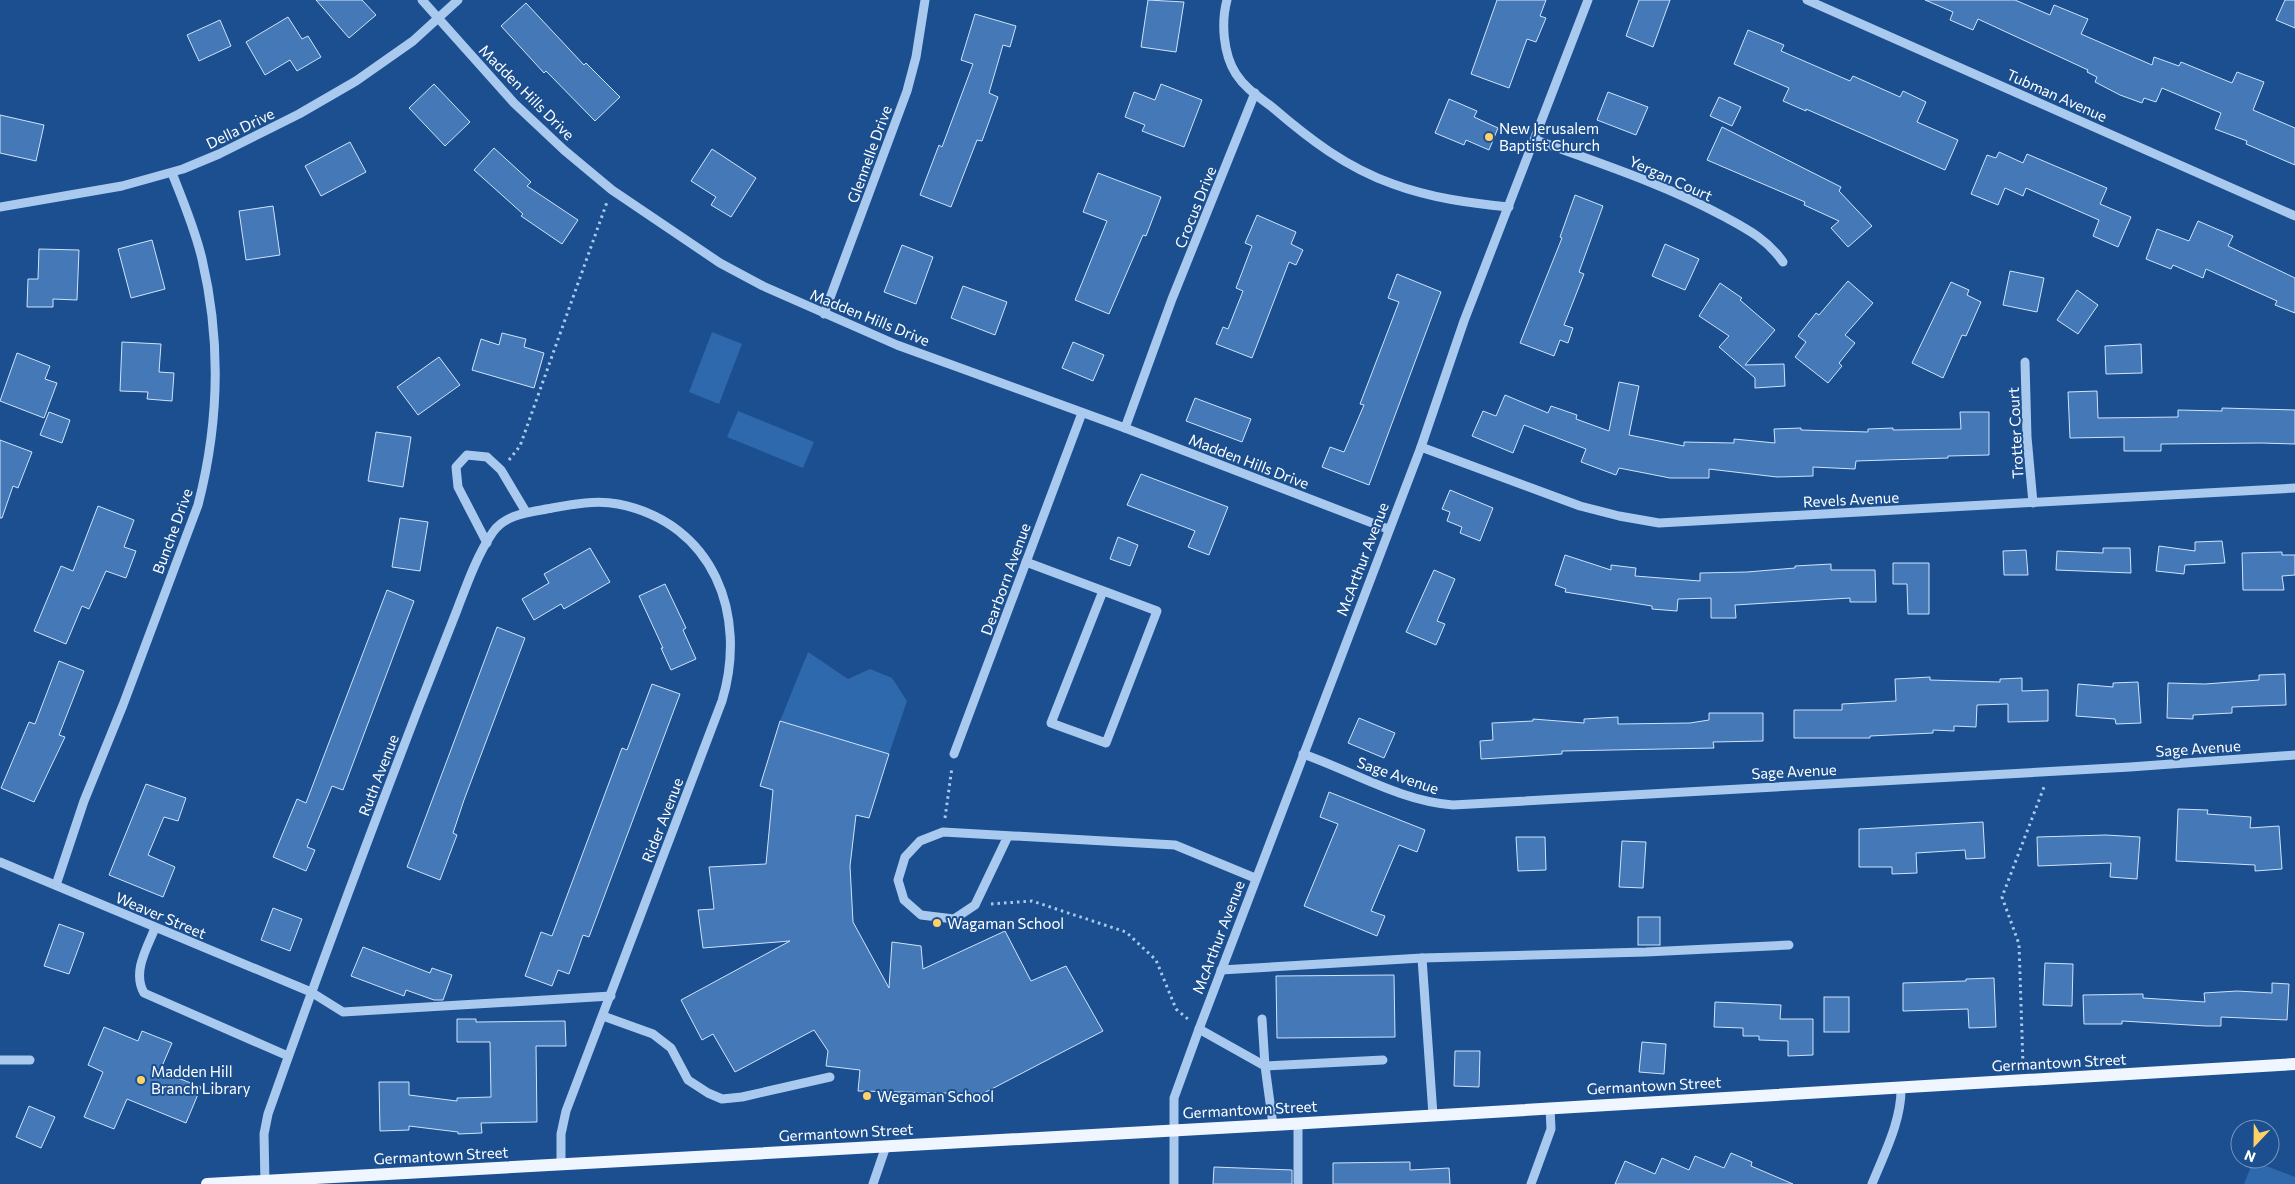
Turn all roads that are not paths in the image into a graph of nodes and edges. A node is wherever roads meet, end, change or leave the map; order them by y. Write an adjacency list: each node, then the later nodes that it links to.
1 (422, 0): 7 (street, Madden Hills Drive)
2 (458, 0): 7 (street, Della Drive)
3 (925, 0): 15 (street, Glennelle Drive)
4 (1227, 0): 8 (street)
5 (1588, 0): 9 (street, McArthur Avenue)
6 (1807, 0): 13 (street, Tubman Avenue)
7 (439, 17): 10 (street, Della Drive); 15 (street, Madden Hills Drive)
8 (1255, 94): 12 (street); 18 (street, Crocus Drive)
9 (1536, 140): 12 (street, McArthur Avenue); 14 (street, Yergan Court)
10 (172, 173): 11 (street, Della Drive); 34 (street, Bunche Drive)
11 (0, 207)
12 (1508, 207): 19 (street, McArthur Avenue)
13 (2295, 216)
14 (1783, 262)
15 (824, 314): 17 (street, Madden Hills Drive)
16 (2025, 362): 21 (street, Trotter Court)
17 (1082, 413): 18 (street, Madden Hills Drive); 26 (street, Dearborn Avenue)
18 (1125, 428): 24 (street, Madden Hills Drive)
19 (1421, 446): 21 (street, Revels Avenue); 24 (street, McArthur Avenue)
20 (2295, 488): 21 (street, Revels Avenue)
21 (2033, 503)
22 (642, 511): 23 (street, Ruth Avenue); 40 (street, Rider Avenue)
23 (526, 512): 25 (street, Ruth Avenue); 25 (street)
24 (1388, 529): 29 (street, McArthur Avenue)
25 (488, 542): 39 (street, Ruth Avenue)
26 (1026, 562): 27 (street); 28 (street, Dearborn Avenue)
27 (1103, 591): 27 (street)
28 (954, 754)
29 (1303, 754): 30 (street, Sage Avenue); 33 (street, McArthur Avenue)
30 (2295, 755)
31 (1008, 836): 31 (street); 33 (street)
32 (0, 862): 34 (street, Weaver Street)
33 (1256, 878): 38 (street, McArthur Avenue)
34 (56, 885): 35 (street, Weaver Street)
35 (155, 928): 39 (street, Weaver Street); 44 (street)
36 (1789, 945): 37 (street)
37 (1422, 958): 38 (street); 53 (street)
38 (1221, 970): 43 (street, McArthur Avenue)
39 (311, 992): 40 (street, Weaver Street); 44 (street, Ruth Avenue)
40 (612, 996): 41 (street, Rider Avenue)
41 (604, 1016): 50 (street); 58 (street, Rider Avenue)
42 (1262, 1019): 49 (street)
43 (1199, 1029): 49 (street); 56 (street, McArthur Avenue)
44 (288, 1056): 59 (street, Ruth Avenue)
45 (0, 1060): 46 (street)
46 (30, 1060)
47 (1383, 1060): 49 (street)
48 (2295, 1064): 51 (main road, Germantown Street)
49 (1265, 1066): 55 (street)
50 (830, 1077)
51 (1901, 1087): 52 (main road, Germantown Street); 65 (street)
52 (1550, 1108): 53 (main road, Germantown Street); 64 (street)
53 (1433, 1115): 54 (main road, Germantown Street)
54 (1298, 1122): 55 (main road, Germantown Street); 63 (street)
55 (1272, 1125): 56 (main road, Germantown Street)
56 (1173, 1130): 57 (main road, Germantown Street); 62 (street, McArthur Avenue)
57 (886, 1146): 58 (main road, Germantown Street); 61 (street)
58 (561, 1164): 59 (main road, Germantown Street)
59 (265, 1182): 60 (main road, Germantown Street)
60 (207, 1184)
61 (873, 1184)
62 (1174, 1184)
63 (1298, 1184)
64 (1531, 1184)
65 (1872, 1184)

